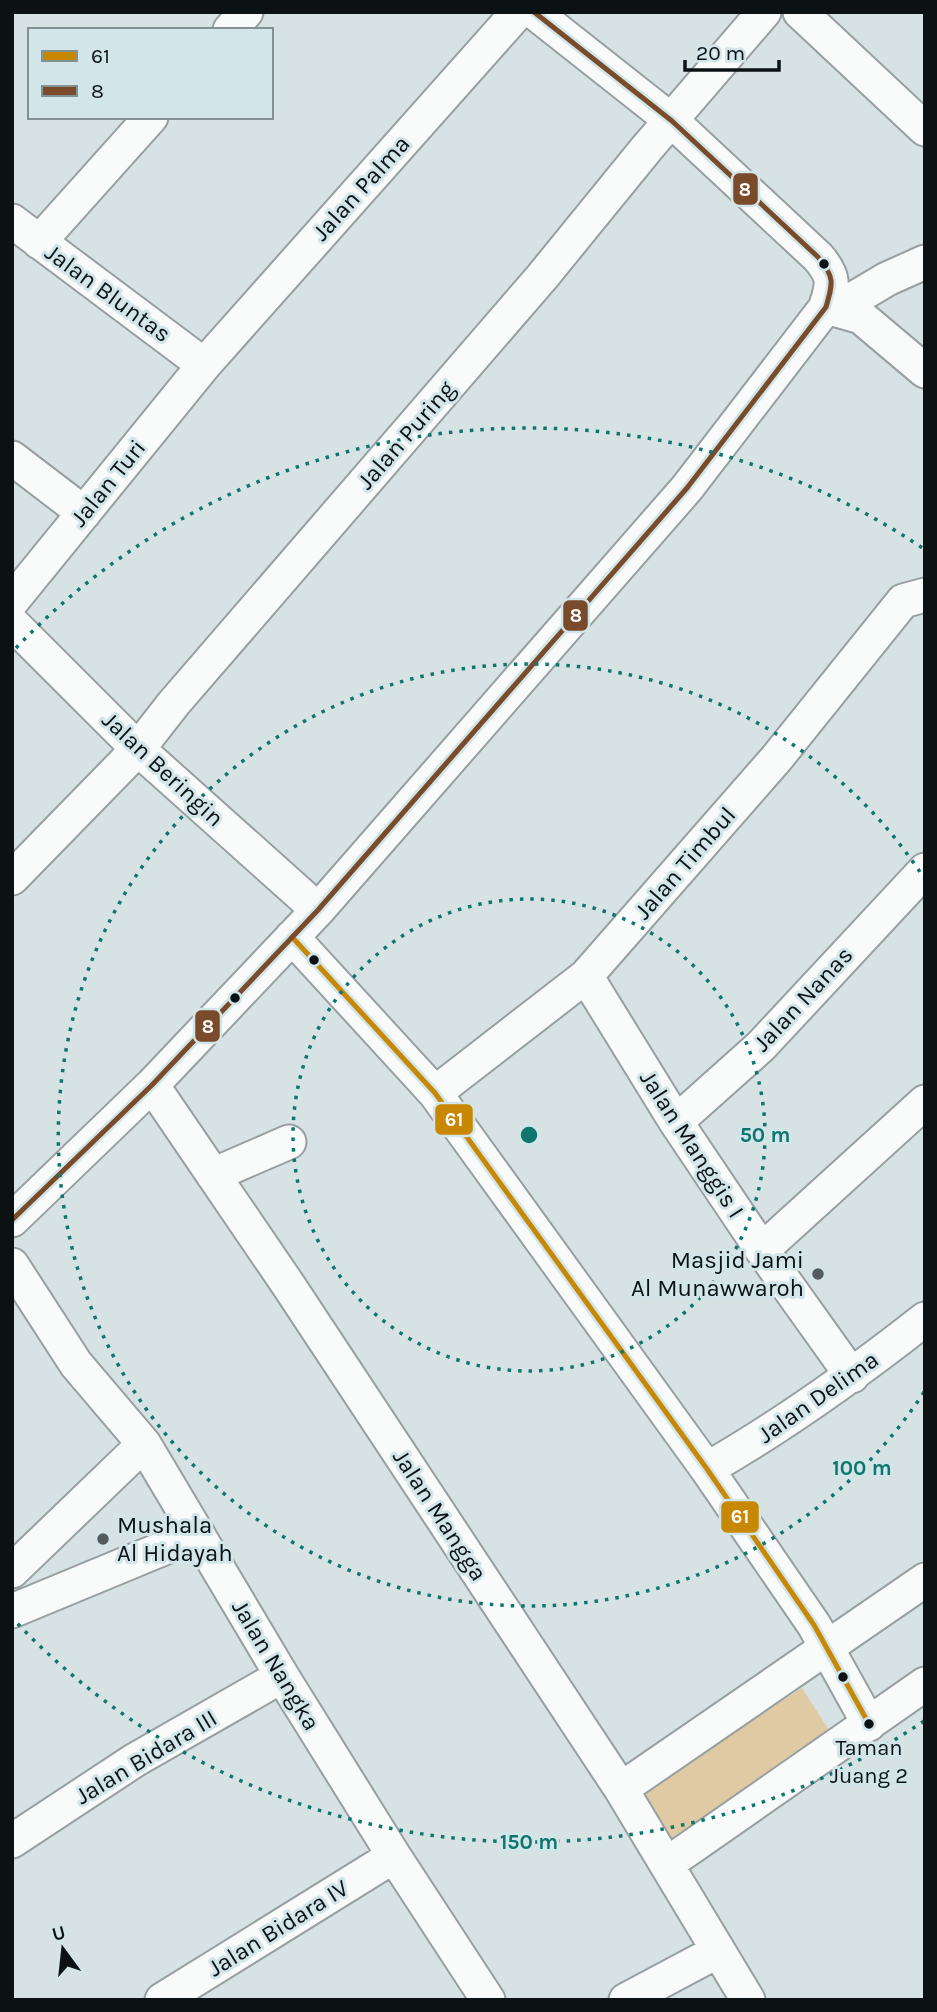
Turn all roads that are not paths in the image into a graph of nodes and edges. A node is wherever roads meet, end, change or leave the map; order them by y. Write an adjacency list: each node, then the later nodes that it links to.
1 (246, 12): 6 (street)
2 (518, 12): 14 (street, Jalan Palma)
3 (534, 12): 8 (street)
4 (764, 12): 8 (street, Jalan Puring)
5 (800, 12): 9 (street)
6 (232, 28)
7 (149, 119): 11 (street)
8 (672, 121): 13 (street); 21 (street, Jalan Puring)
9 (925, 129)
10 (12, 221): 11 (street, Jalan Bluntas)
11 (39, 242): 14 (street, Jalan Bluntas)
12 (925, 262): 13 (street)
13 (826, 304): 15 (street); 24 (street)
14 (204, 365): 17 (street, Jalan Turi)
15 (925, 371)
16 (12, 458): 17 (street)
17 (84, 513): 19 (street, Jalan Turi)
18 (914, 598): 26 (street, Jalan Timbul)
19 (12, 601)
20 (12, 624): 21 (street, Jalan Beringin)
21 (138, 748): 23 (street, Jalan Puring); 24 (street, Jalan Beringin)
22 (925, 870): 30 (street, Jalan Nanas)
23 (12, 878)
24 (318, 910): 25 (street)
25 (292, 937): 27 (street); 28 (street)
26 (586, 976): 28 (street, Jalan Timbul); 30 (street, Jalan Manggis I)
27 (152, 1085): 32 (street, Jalan Mangga); 33 (street)
28 (435, 1093): 39 (street)
29 (925, 1102): 34 (street)
30 (676, 1122): 34 (street, Jalan Manggis I)
31 (289, 1142): 32 (street)
32 (213, 1175): 48 (street, Jalan Mangga)
33 (12, 1220)
34 (762, 1250): 37 (street, Jalan Manggis I)
35 (12, 1265): 38 (street, Jalan Nangka)
36 (925, 1319): 37 (street, Jalan Delima)
37 (852, 1376): 39 (street, Jalan Delima)
38 (144, 1444): 40 (street, Jalan Nangka); 41 (street)
39 (707, 1469): 44 (street)
40 (198, 1534): 43 (street); 45 (street, Jalan Nangka)
41 (12, 1571)
42 (925, 1580): 44 (street)
43 (12, 1611)
44 (827, 1647): 47 (street); 48 (street)
45 (282, 1676): 49 (street, Jalan Bidara III); 50 (street, Jalan Nangka)
46 (925, 1684): 47 (street)
47 (869, 1724): 51 (street)
48 (621, 1789): 51 (street, Jalan Mangga)
49 (12, 1841)
50 (394, 1856): 53 (street, Jalan Bidara IV); 54 (street, Jalan Nangka)
51 (667, 1864): 52 (street, Jalan Mangga)
52 (718, 1951): 55 (street); 56 (street, Jalan Mangga)
53 (162, 2000)
54 (488, 2000)
55 (626, 2000)
56 (748, 2000)

